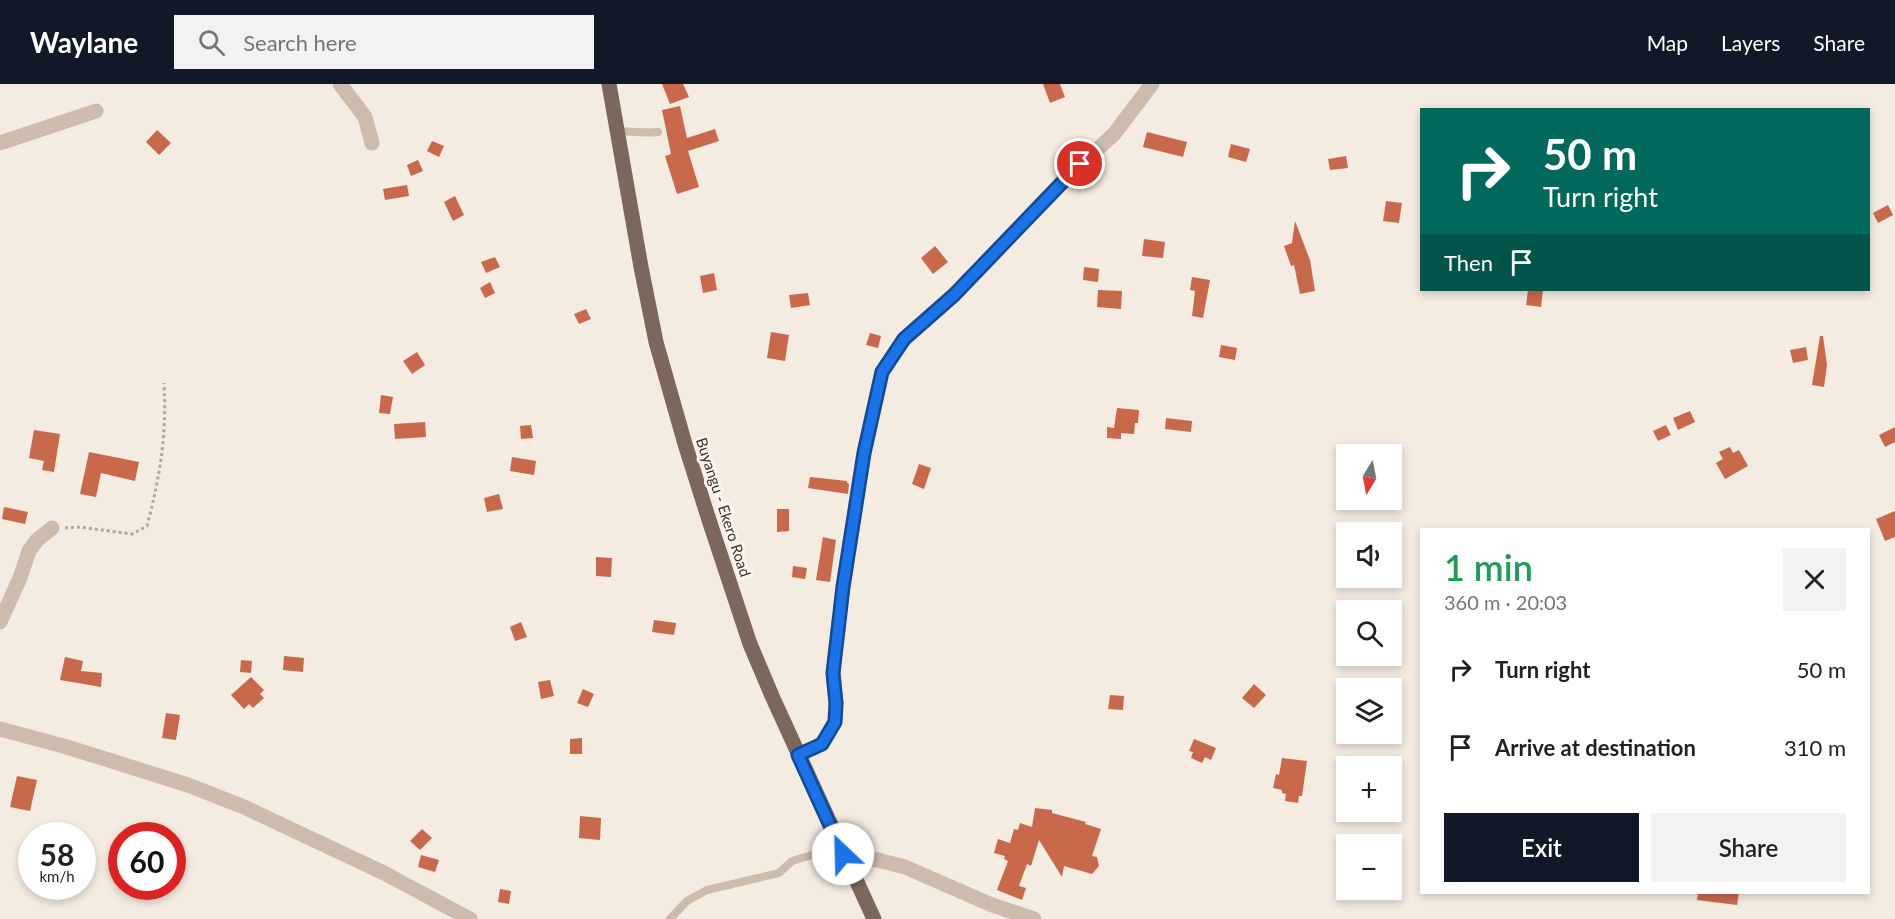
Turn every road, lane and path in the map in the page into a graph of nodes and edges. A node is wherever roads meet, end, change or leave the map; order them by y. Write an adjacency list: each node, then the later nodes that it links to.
1 (340, 84): 8 (street)
2 (609, 84): 5 (main road, Buyangu - Ekero Road)
3 (1152, 84): 13 (street)
4 (96, 111): 7 (street)
5 (617, 132): 6 (lane); 13 (main road, Buyangu - Ekero Road)
6 (658, 132)
7 (0, 143)
8 (372, 143)
9 (164, 383): 10 (path)
10 (52, 528): 11 (street)
11 (0, 622)
12 (0, 729): 15 (street)
13 (798, 755): 14 (main road, Buyangu - Ekero Road)
14 (846, 859): 16 (lane); 17 (main road, Buyangu - Ekero Road); 18 (street)
15 (470, 919)
16 (670, 919)
17 (874, 919)
18 (1034, 919)

